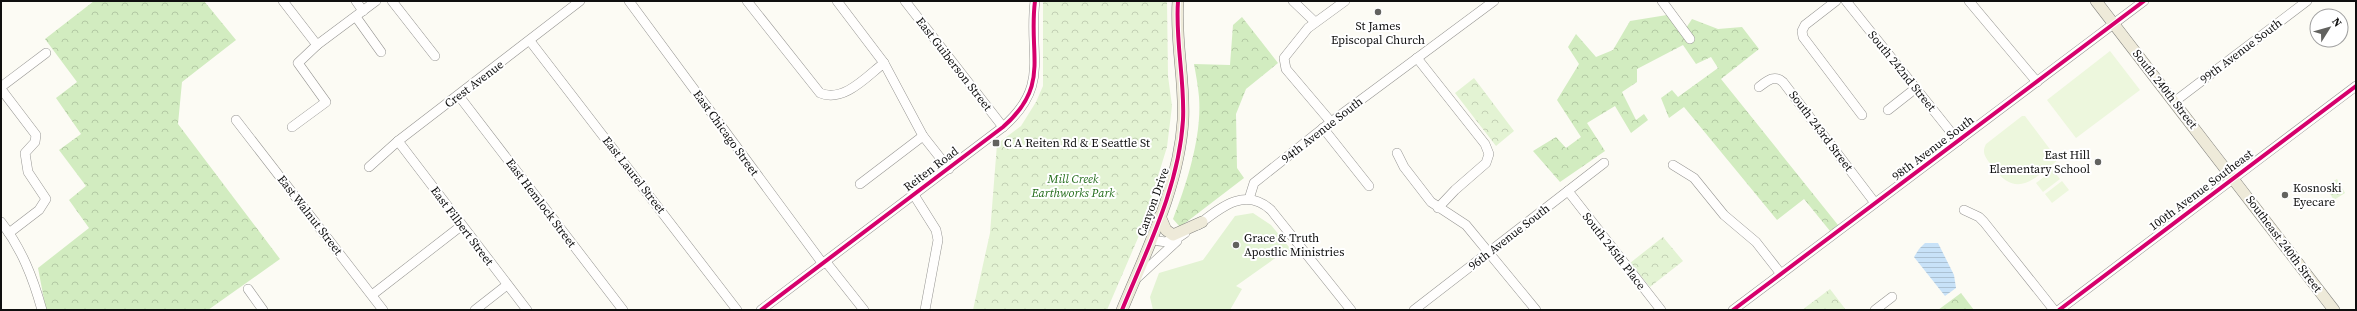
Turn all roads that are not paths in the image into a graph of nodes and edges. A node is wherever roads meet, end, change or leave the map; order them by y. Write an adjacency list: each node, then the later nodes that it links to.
1 (283, 1): 28 (street)
2 (356, 1): 22 (street)
3 (376, 1): 22 (street)
4 (392, 1): 31 (street)
5 (580, 1): 27 (street, Crest Avenue)
6 (629, 1): 73 (street, East Chicago Street)
7 (747, 1): 33 (street)
8 (837, 1): 33 (street)
9 (905, 1): 46 (street, East Guiberson Street)
10 (1035, 1): 46 (street, Reiten Road)
11 (1178, 1): 65 (main road, Canyon Drive)
12 (1293, 1): 24 (street)
13 (1345, 1): 24 (street)
14 (1494, 1): 32 (street, 94th Avenue South)
15 (1662, 1): 26 (street)
16 (1836, 1): 42 (street)
17 (1846, 1): 37 (street, South 242nd Street)
18 (1969, 1): 34 (street)
19 (2096, 1): 25 (main road, South 240th Street)
20 (2144, 1): 25 (street, 98th Avenue South)
21 (2307, 1): 40 (street, 99th Avenue South)
22 (363, 11): 23 (street)
23 (356, 17): 28 (street); 29 (street)
24 (1315, 22): 44 (street)
25 (2114, 24): 34 (street, 98th Avenue South); 40 (main road, South 240th Street)
26 (1690, 39)
27 (530, 41): 39 (street, Crest Avenue); 86 (street, East Laurel Street)
28 (317, 46): 45 (street)
29 (381, 52)
30 (46, 53): 36 (street)
31 (435, 56)
32 (1417, 58): 44 (street, 94th Avenue South); 63 (street)
33 (884, 63): 48 (street)
34 (2037, 82): 50 (street, 98th Avenue South)
35 (1758, 87): 62 (street, South 243rd Street)
36 (1, 88): 70 (street)
37 (1916, 88): 41 (street); 50 (street, South 242nd Street)
38 (2354, 92): 56 (street, 100th Avenue Southeast)
39 (459, 96): 49 (street, Crest Avenue); 85 (street, East Hemlock Street)
40 (2174, 102): 56 (main road, South 240th Street)
41 (1888, 110)
42 (1862, 115)
43 (236, 120): 78 (street, East Walnut Street)
44 (1331, 122): 47 (street, 94th Avenue South)
45 (292, 127)
46 (1003, 127): 55 (street, Reiten Road)
47 (1323, 128): 58 (street); 61 (street, 94th Avenue South)
48 (923, 136): 55 (street); 57 (street)
49 (398, 141): 54 (street, Crest Avenue); 68 (street, East Filbert Street)
50 (1958, 141): 62 (street, 98th Avenue South)
51 (1397, 153): 63 (street)
52 (1604, 163): 59 (street, 96th Avenue South)
53 (1673, 165): 74 (street)
54 (369, 167)
55 (948, 169): 60 (street, Reiten Road)
56 (2233, 177): 98 (street, 100th Avenue Southeast); 99 (main road, Southeast 240th Street)
57 (860, 184)
58 (1369, 186)
59 (1568, 191): 72 (street, 96th Avenue South); 94 (street, South 245th Place)
60 (914, 195): 73 (street, Reiten Road); 89 (street)
61 (1249, 199): 67 (street); 91 (street)
62 (1875, 204): 74 (street, 98th Avenue South)
63 (1438, 208): 72 (street)
64 (1964, 210): 97 (street)
65 (1160, 216): 67 (main road); 71 (main road, Canyon Drive)
66 (1, 222): 70 (street)
67 (1202, 222): 69 (street)
68 (461, 226): 76 (street, East Filbert Street); 78 (street)
69 (1192, 229): 71 (street); 75 (street)
70 (9, 233): 80 (street)
71 (1151, 238): 75 (main road, Canyon Drive)
72 (1490, 252): 92 (street, 96th Avenue South); 93 (street)
73 (824, 263): 87 (street, Reiten Road); 88 (street, East Chicago Street)
74 (1781, 274): 95 (street, 98th Avenue South)
75 (1133, 282): 90 (main road, Canyon Drive)
76 (507, 285): 83 (street); 84 (street, East Filbert Street)
77 (248, 290): 81 (street)
78 (372, 294): 82 (street, East Walnut Street)
79 (1892, 297): 96 (street)
80 (42, 310)
81 (263, 310)
82 (383, 310)
83 (475, 310)
84 (527, 310)
85 (623, 310)
86 (737, 310)
87 (761, 310)
88 (864, 310)
89 (925, 310)
90 (1122, 310)
91 (1351, 310)
92 (1414, 310)
93 (1536, 310)
94 (1661, 310)
95 (1733, 310)
96 (1875, 310)
97 (2054, 310)
98 (2059, 310)
99 (2334, 310)

